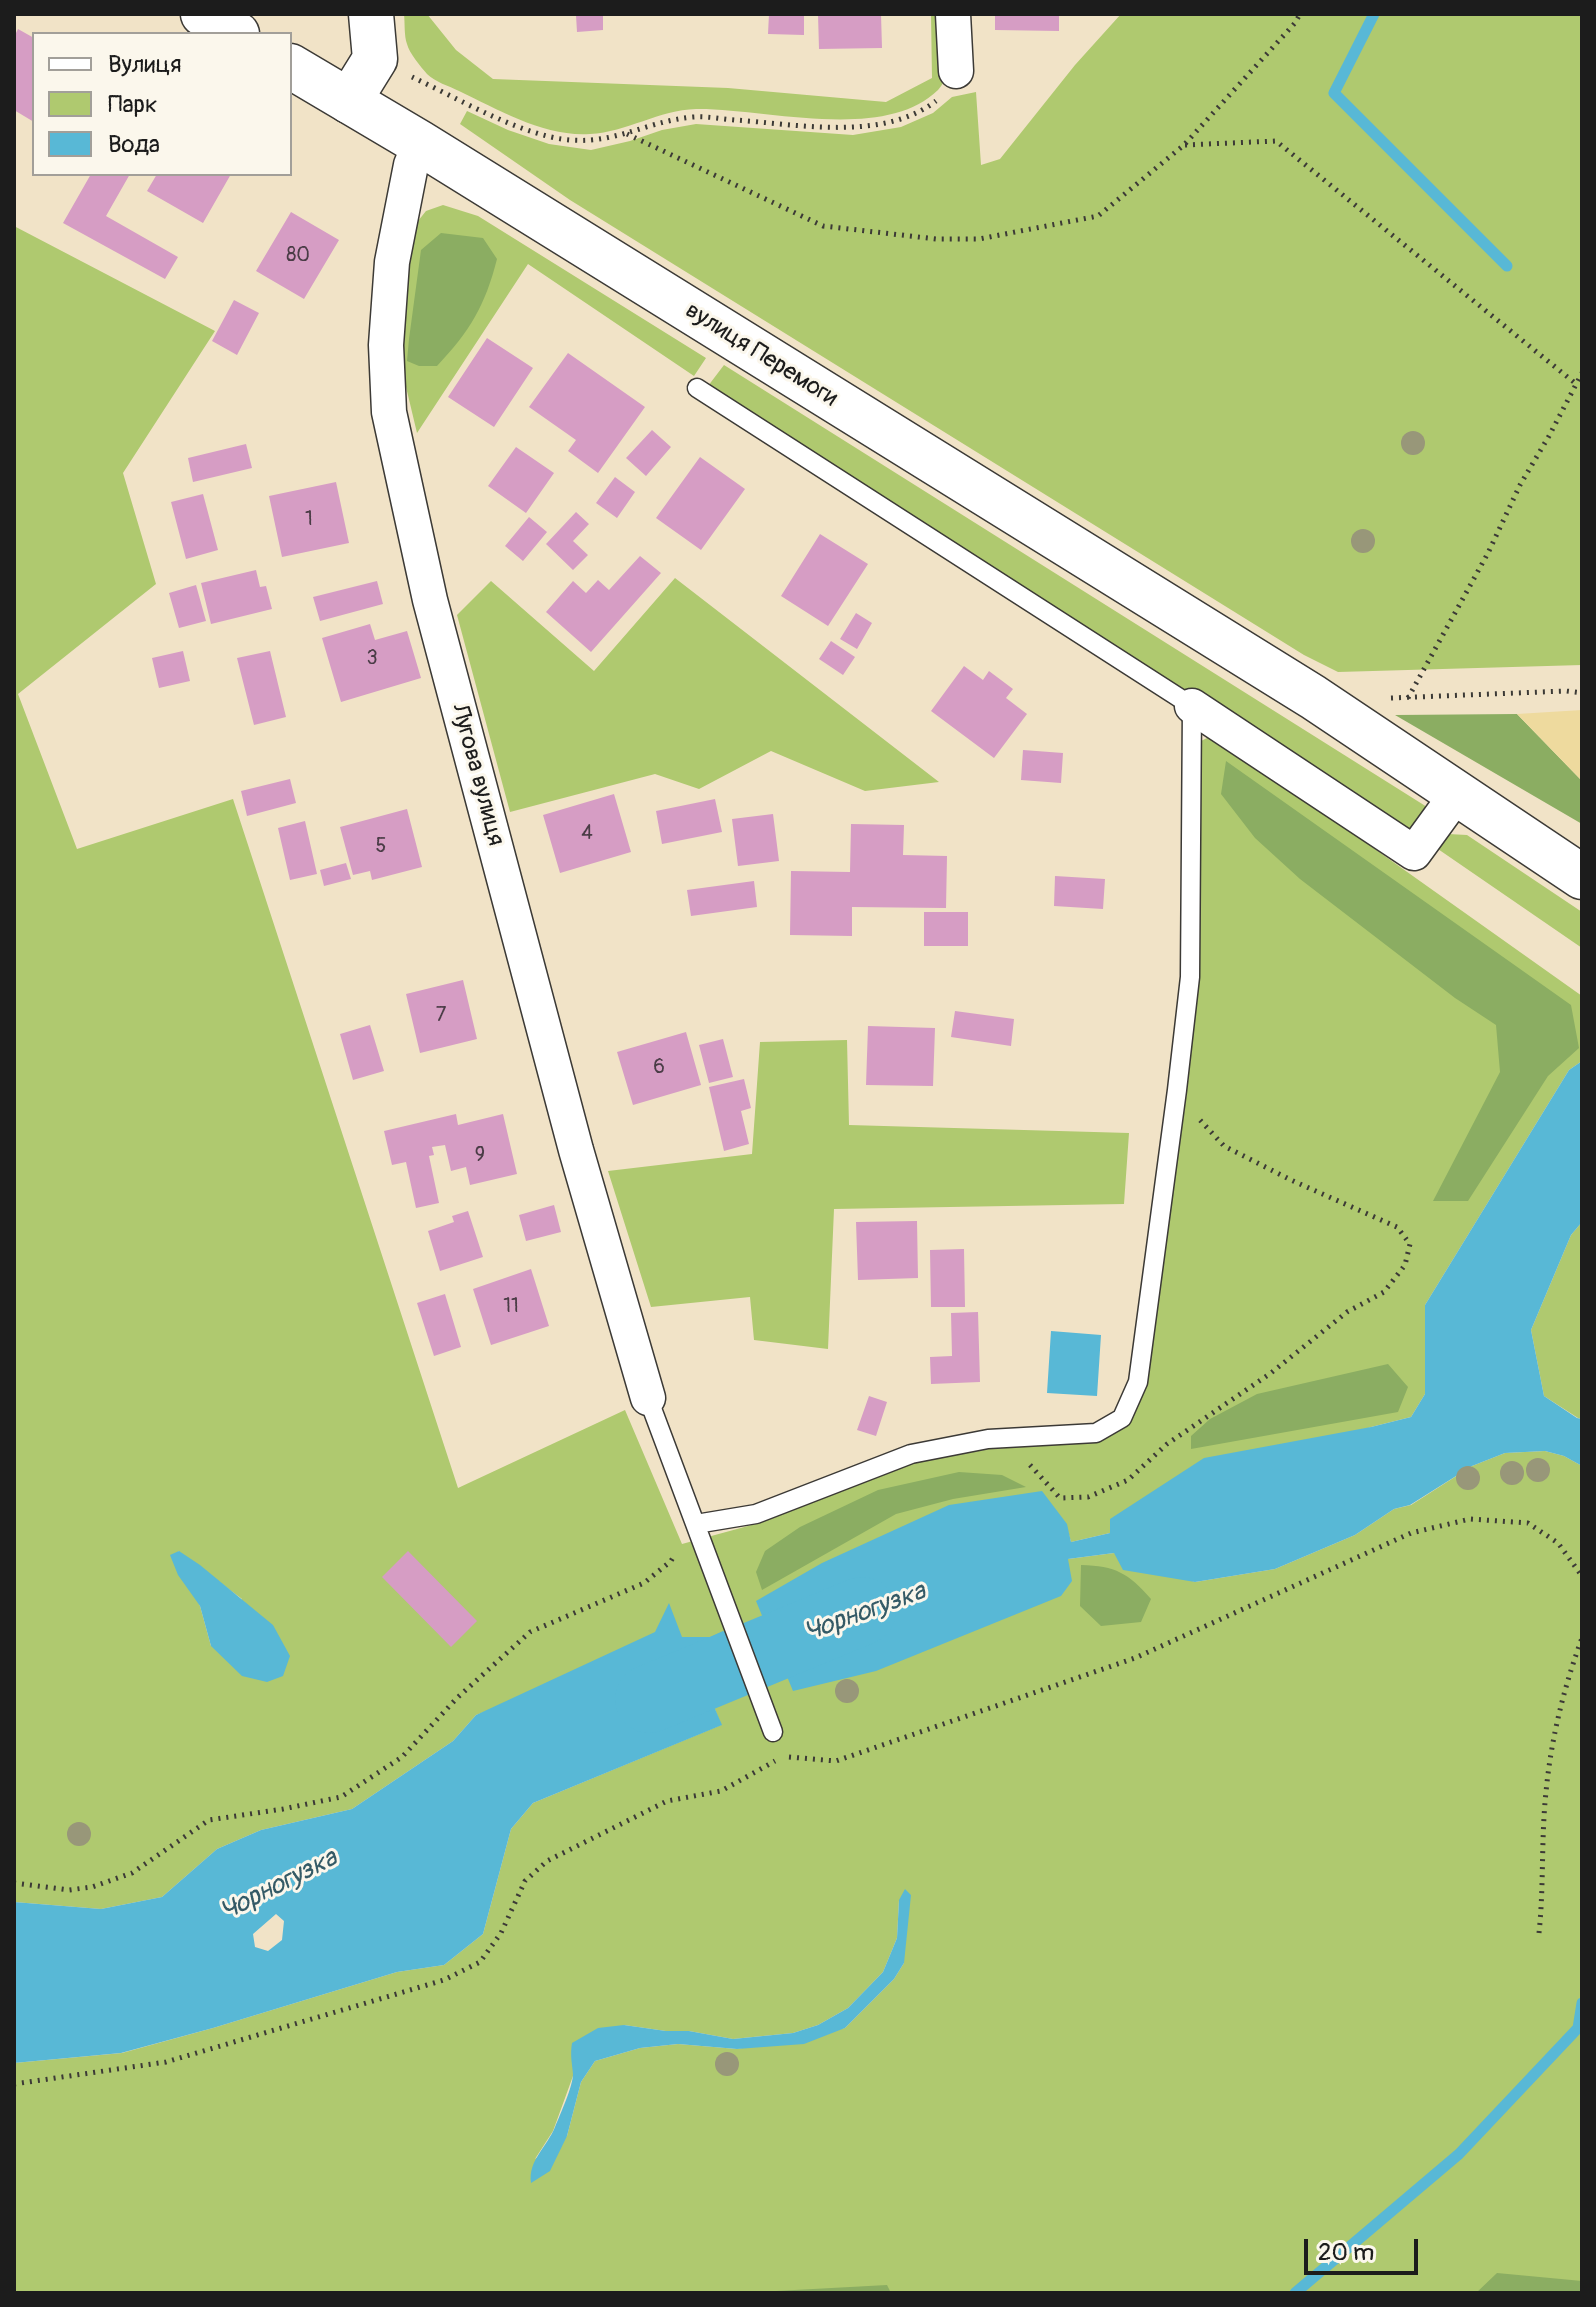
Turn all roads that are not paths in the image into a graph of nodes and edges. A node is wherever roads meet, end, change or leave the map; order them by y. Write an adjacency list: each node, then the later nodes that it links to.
1 (203, 14): 4 (main road)
2 (371, 14): 7 (main road)
3 (953, 14): 6 (street)
4 (234, 32)
5 (292, 67): 7 (main road, вулиця Перемоги)
6 (956, 71)
7 (349, 101): 8 (main road, вулиця Перемоги)
8 (420, 143): 11 (main road, вулиця Перемоги); 13 (street, Лугова вулиця)
9 (697, 388): 10 (lane)
10 (1192, 706): 11 (street); 14 (lane)
11 (1457, 794): 12 (main road, вулиця Перемоги)
12 (1577, 874)
13 (648, 1398): 14 (lane)
14 (696, 1524): 15 (lane)
15 (773, 1732)

